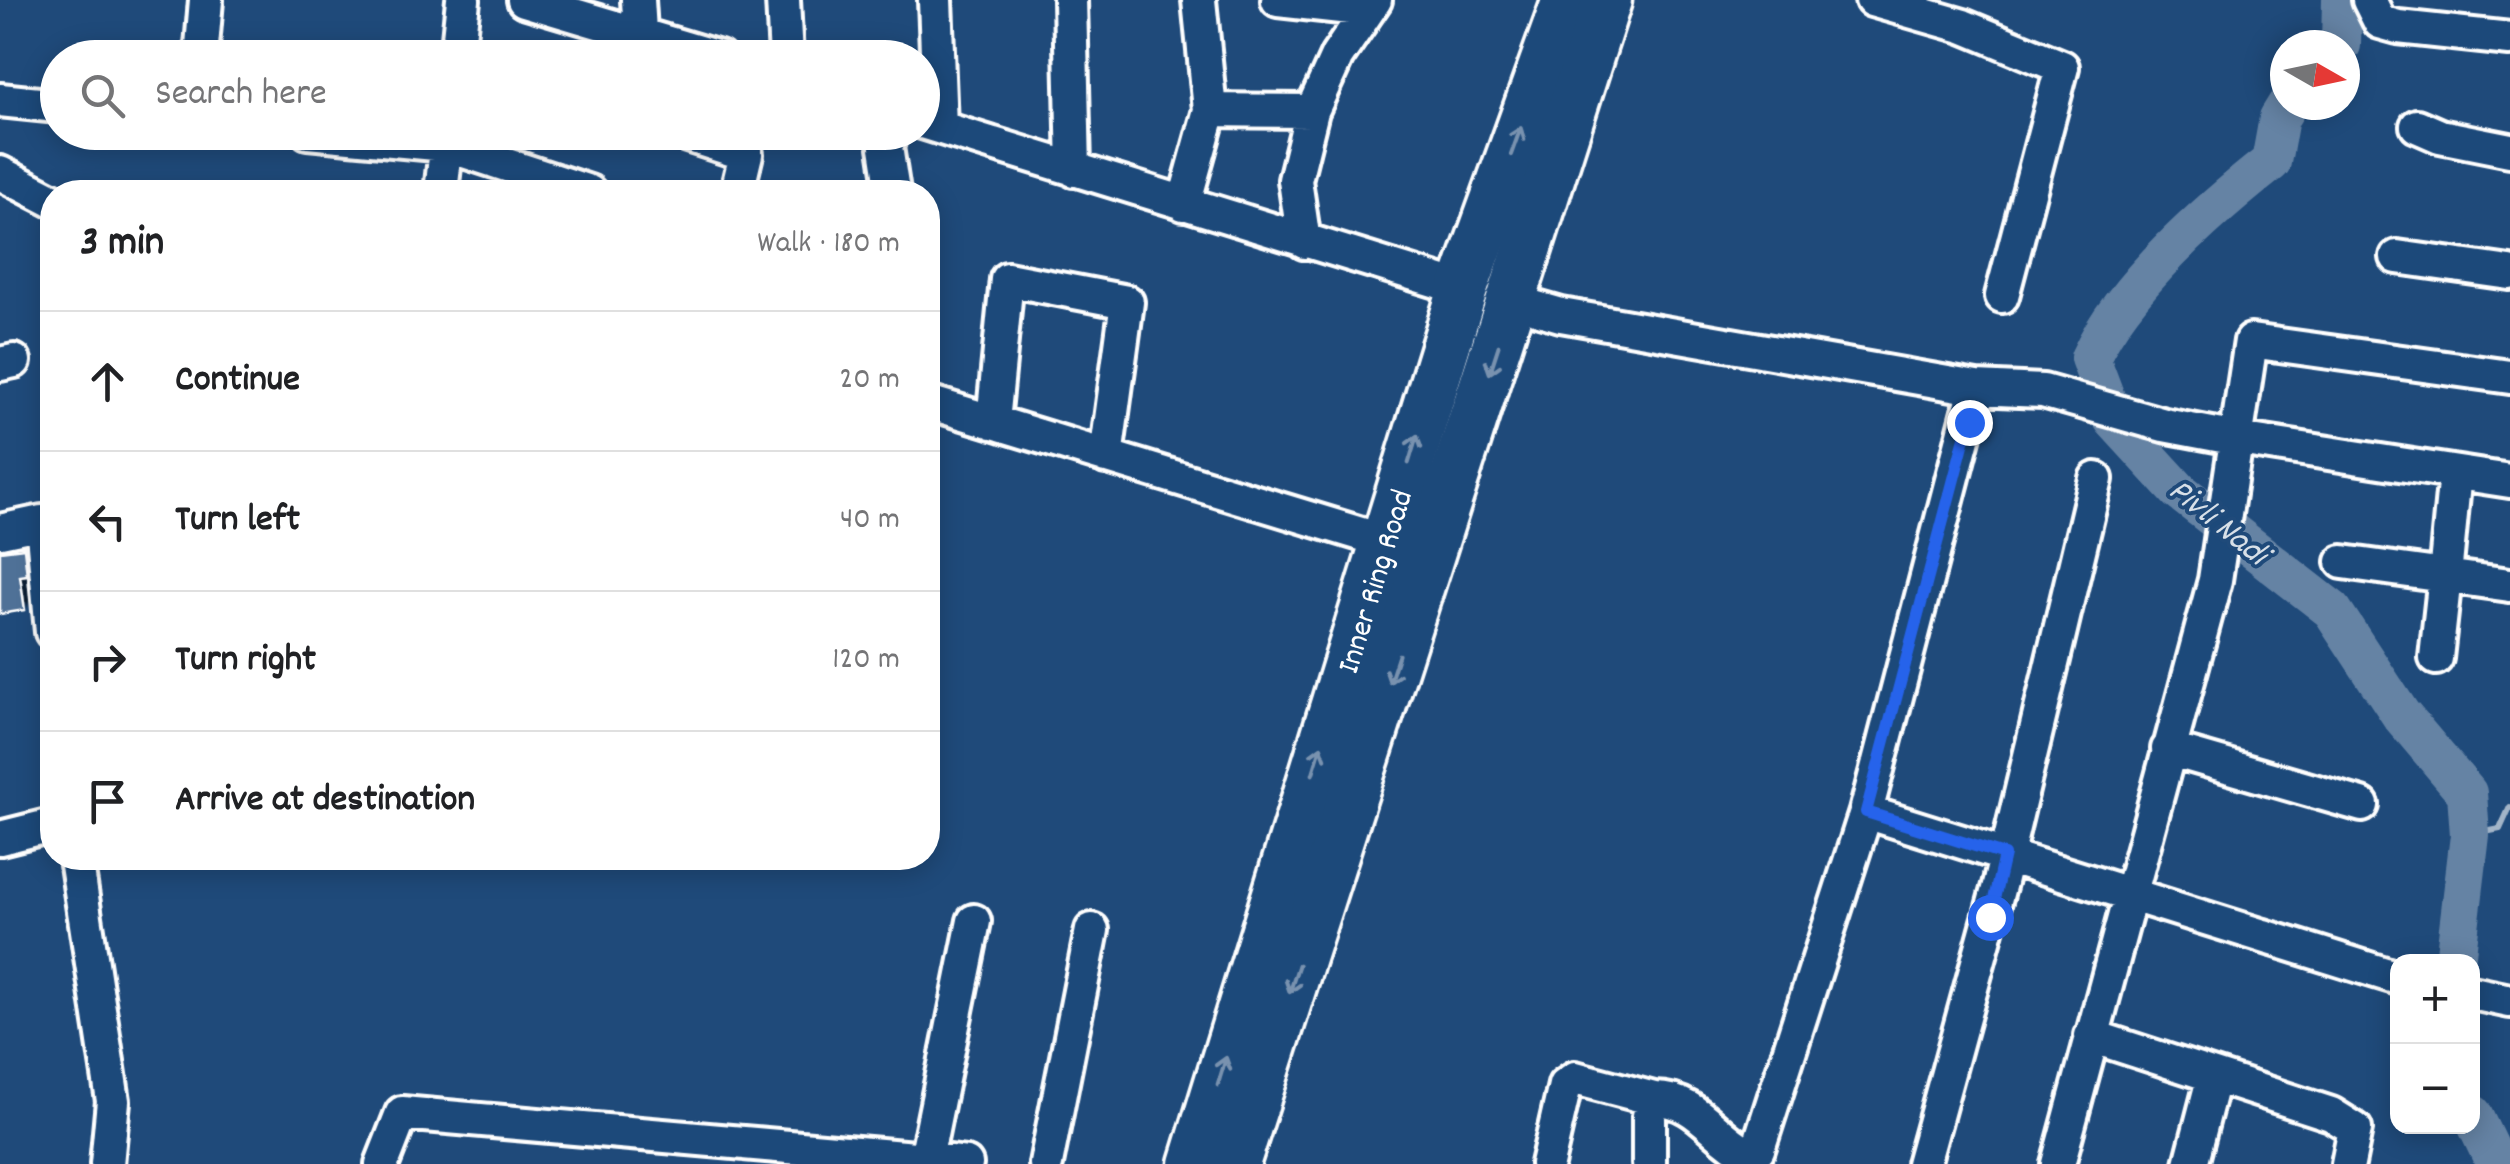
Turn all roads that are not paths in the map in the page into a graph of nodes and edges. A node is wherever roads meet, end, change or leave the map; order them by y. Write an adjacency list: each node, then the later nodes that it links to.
1 (206, 0): 16 (street)
2 (464, 0): 17 (street)
3 (524, 0): 14 (street)
4 (783, 0): 19 (street)
5 (935, 0): 20 (street)
6 (1070, 0): 32 (street)
7 (1199, 0): 23 (street)
8 (1278, 0): 13 (street)
9 (1567, 0): 43 (highway, Inner Ring Road, one-way to 9)
10 (1607, 0): 45 (highway, Inner Ring Road)
11 (1872, 0): 44 (street)
12 (2369, 0): 15 (street)
13 (1371, 5): 24 (street)
14 (639, 16): 18 (street)
15 (2510, 39)
16 (203, 40)
17 (459, 40)
18 (685, 40)
19 (785, 40)
20 (934, 40)
21 (0, 100): 22 (street)
22 (40, 104)
23 (1210, 110): 24 (street); 39 (street)
24 (1312, 111): 40 (street)
25 (2417, 126): 31 (street)
26 (940, 127): 32 (street)
27 (446, 150): 34 (street)
28 (476, 150): 35 (street)
29 (734, 150): 36 (street)
30 (887, 150): 37 (street)
31 (2510, 150)
32 (1074, 170): 39 (street)
33 (0, 173): 38 (street)
34 (442, 180)
35 (557, 180)
36 (740, 180)
37 (891, 180)
38 (40, 194)
39 (1184, 204): 40 (street)
40 (1304, 242): 43 (street)
41 (2397, 257): 42 (street)
42 (2510, 273)
43 (1463, 289): 57 (highway, Inner Ring Road, one-way to 43)
44 (2002, 296)
45 (1512, 301): 47 (street); 84 (highway, Inner Ring Road, one-way to 84)
46 (2510, 377): 50 (street)
47 (1976, 388): 50 (street); 64 (street)
48 (940, 406): 49 (street)
49 (992, 422): 51 (street); 51 (street)
50 (2238, 439): 52 (street); 62 (street)
51 (1106, 457): 57 (street)
52 (2455, 472): 54 (street); 59 (street)
53 (2096, 479): 67 (street)
54 (2510, 480)
55 (40, 523): 56 (street)
56 (0, 531)
57 (1384, 541): 83 (highway, Inner Ring Road, one-way to 57)
58 (2343, 562): 59 (street)
59 (2445, 576): 60 (street); 61 (street)
60 (2510, 586)
61 (2436, 658)
62 (2168, 749): 63 (street); 69 (street)
63 (2362, 806)
64 (1866, 812): 67 (street); 77 (street)
65 (40, 828): 66 (street)
66 (0, 838)
67 (2004, 855): 69 (street); 87 (street)
68 (78, 870): 79 (street)
69 (2128, 894): 72 (street); 75 (street)
70 (974, 921): 78 (street)
71 (1092, 930): 82 (street)
72 (2390, 976)
73 (2480, 995): 74 (street)
74 (2510, 1001)
75 (2091, 1036): 76 (street); 88 (street)
76 (2213, 1079): 89 (street); 90 (street)
77 (1654, 1098): 85 (street); 86 (street)
78 (926, 1159): 80 (street); 81 (street)
79 (107, 1164)
80 (382, 1164)
81 (966, 1164)
82 (1046, 1164)
83 (1194, 1164)
84 (1235, 1164)
85 (1548, 1164)
86 (1649, 1164)
87 (1923, 1164)
88 (2058, 1164)
89 (2191, 1164)
90 (2348, 1164)

